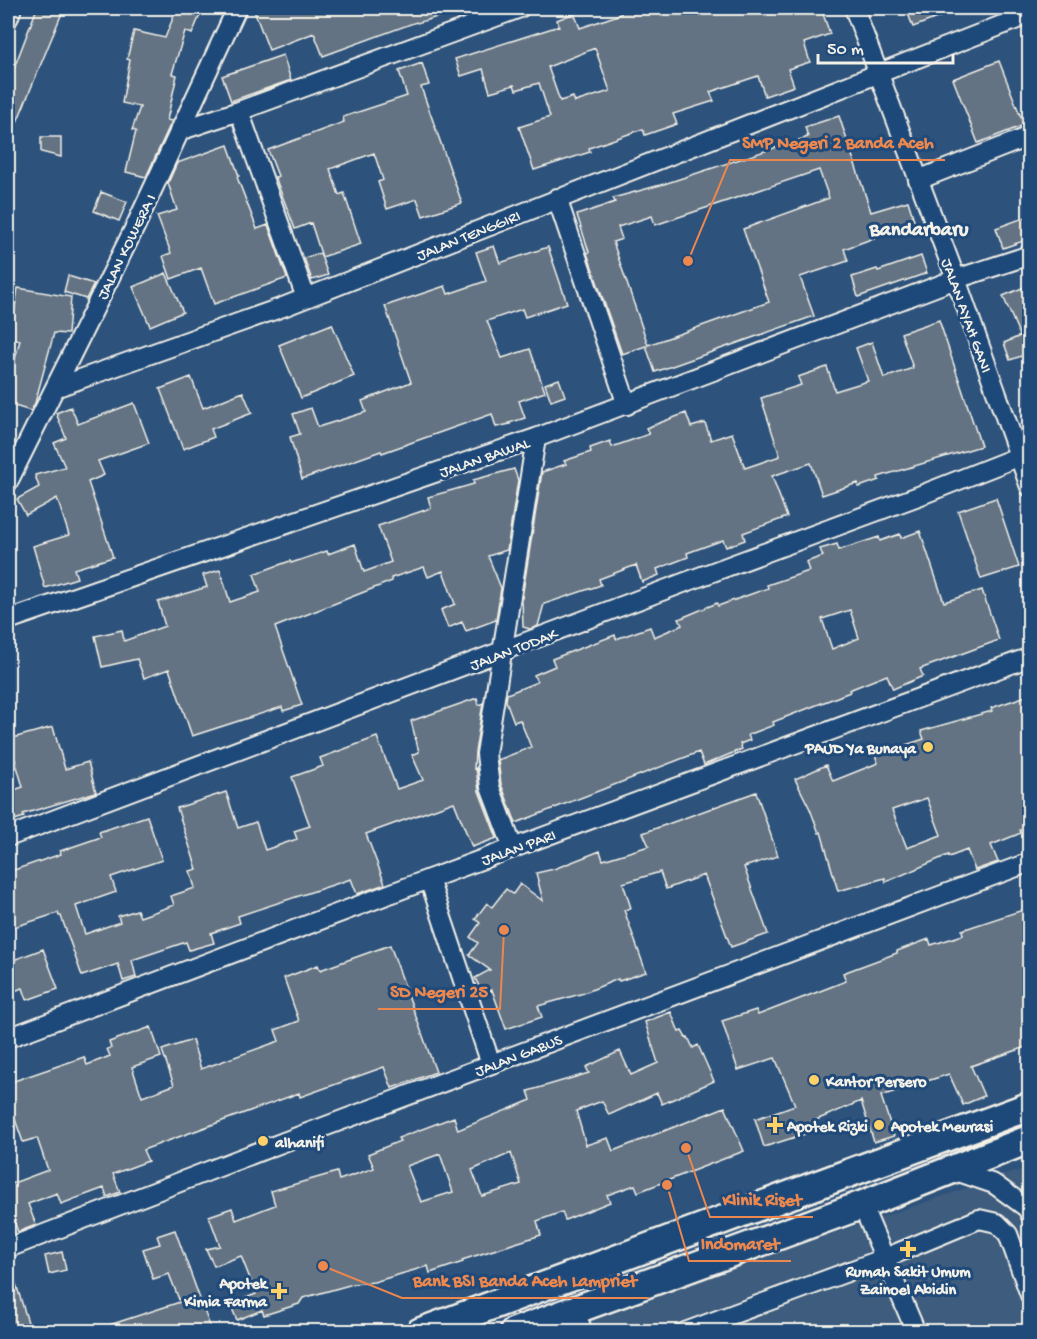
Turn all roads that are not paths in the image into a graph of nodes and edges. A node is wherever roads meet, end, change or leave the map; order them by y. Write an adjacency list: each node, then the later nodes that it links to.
1 (12, 8): 6 (street)
2 (237, 8): 9 (street, JALAN KOWERA I)
3 (520, 8): 8 (street)
4 (854, 8): 7 (street, JALAN AYAH GANI)
5 (1029, 14): 7 (street, JALAN TENGGIRI)
6 (8, 19)
7 (880, 74): 11 (street, JALAN AYAH GANI); 12 (street, JALAN TENGGIRI)
8 (239, 111): 9 (street); 15 (street)
9 (178, 131): 16 (street, JALAN KOWERA I)
10 (1029, 136): 11 (street)
11 (918, 180): 14 (street, JALAN AYAH GANI)
12 (557, 198): 15 (street, JALAN TENGGIRI); 17 (street)
13 (1029, 255): 14 (street, JALAN BAWAL)
14 (956, 279): 17 (street, JALAN BAWAL); 19 (street, JALAN AYAH GANI)
15 (306, 298): 16 (street, JALAN TENGGIRI)
16 (55, 388): 20 (street, JALAN KOWERA I)
17 (627, 405): 18 (street, JALAN BAWAL)
18 (536, 438): 22 (street, JALAN BAWAL); 23 (street)
19 (1024, 455): 21 (street, JALAN AYAH GANI); 23 (street, JALAN TODAK)
20 (8, 482)
21 (1029, 488)
22 (8, 620)
23 (504, 652): 25 (street, JALAN TODAK); 26 (street)
24 (1029, 657): 26 (street, JALAN PARI)
25 (8, 837)
26 (513, 848): 28 (street, JALAN PARI)
27 (1029, 862): 30 (street, JALAN GABUS)
28 (429, 879): 29 (street, JALAN PARI); 30 (street)
29 (8, 1038)
30 (491, 1064): 38 (street, JALAN GABUS)
31 (1029, 1106): 34 (highway)
32 (1029, 1139): 33 (highway)
33 (950, 1169): 35 (highway); 36 (street)
34 (817, 1185): 37 (highway); 42 (highway)
35 (862, 1205): 37 (highway); 39 (street)
36 (1029, 1207)
37 (830, 1216): 41 (highway)
38 (8, 1248)
39 (885, 1258): 40 (street); 44 (street); 45 (street)
40 (1029, 1295)
41 (579, 1320): 43 (highway)
42 (420, 1332)
43 (514, 1332)
44 (685, 1332)
45 (916, 1332)

